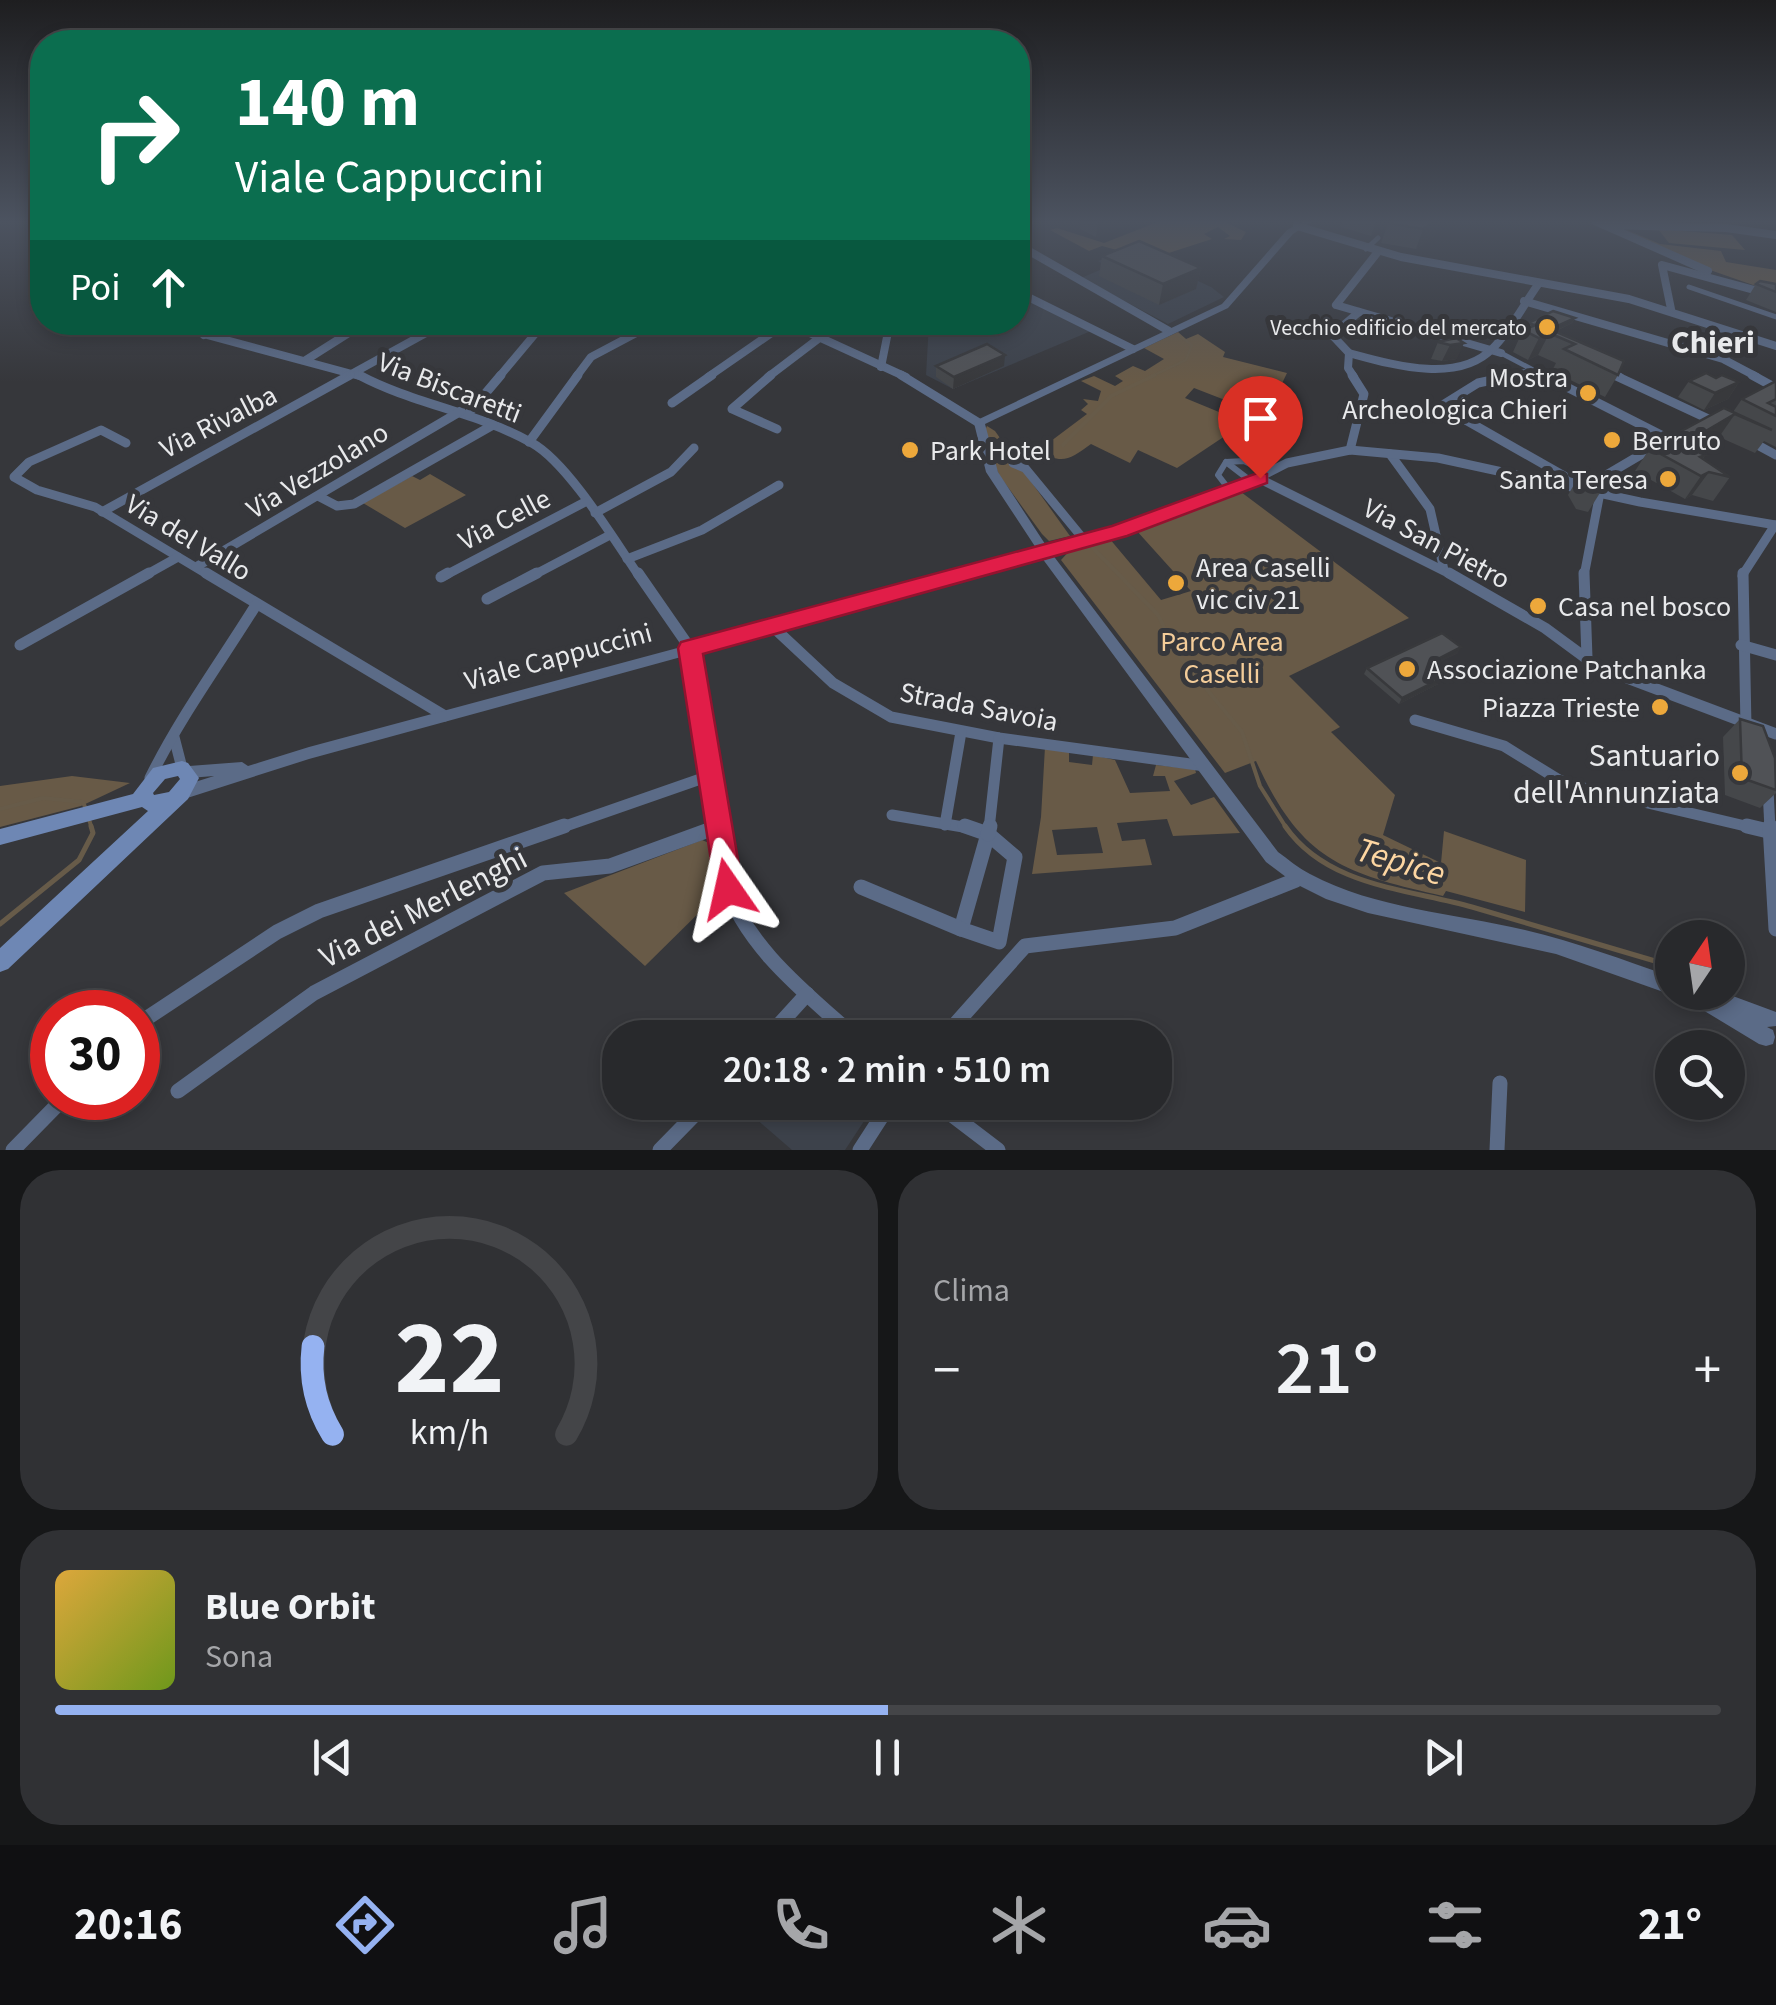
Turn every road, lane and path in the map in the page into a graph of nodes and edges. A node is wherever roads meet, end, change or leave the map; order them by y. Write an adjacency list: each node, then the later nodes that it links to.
1 (1072, 275): 18 (street)
2 (1256, 275): 18 (street)
3 (1360, 275): 15 (street)
4 (1494, 275): 9 (street)
5 (1664, 275): 14 (street)
6 (1702, 275): 8 (street)
7 (1716, 275): 8 (street)
8 (1732, 282): 11 (street)
9 (1539, 283): 13 (street); 14 (street)
10 (1688, 288): 16 (street)
11 (1776, 296)
12 (1030, 298): 31 (street)
13 (1524, 301): 17 (street); 35 (street)
14 (1671, 309): 27 (street)
15 (1359, 312): 32 (street); 33 (street)
16 (1776, 317)
17 (1506, 328): 29 (street); 32 (street)
18 (1169, 331): 31 (street)
19 (204, 335): 34 (street, Via Biscaretti)
20 (345, 335): 34 (street)
21 (424, 335): 39 (street, Via Rivalba)
22 (534, 335): 44 (street, Via Vezzolano)
23 (632, 335): 54 (street)
24 (768, 335): 42 (street)
25 (811, 335): 28 (street)
26 (888, 335): 37 (street)
27 (1754, 338): 30 (street); 35 (street)
28 (818, 339): 37 (street); 49 (street)
29 (1540, 342)
30 (1776, 346)
31 (1133, 349): 46 (street)
32 (1496, 352): 33 (street); 38 (street)
33 (1349, 353): 57 (street)
34 (306, 360): 39 (street, Via Biscaretti)
35 (1723, 360): 40 (street)
36 (1596, 366): 45 (street)
37 (882, 367): 46 (street)
38 (1535, 371): 53 (street); 65 (street)
39 (356, 374): 44 (street, Via Biscaretti); 68 (street, Via Rivalba)
40 (1775, 386): 41 (street)
41 (1758, 394)
42 (672, 403)
43 (1728, 410): 45 (street)
44 (465, 413): 47 (street, Via Biscaretti); 66 (street, Via Vezzolano)
45 (1710, 419): 48 (street); 50 (street)
46 (979, 423): 73 (street)
47 (493, 425): 54 (street, Via Biscaretti); 66 (street)
48 (1694, 427)
49 (777, 429)
50 (1730, 430)
51 (1681, 433): 53 (street)
52 (1745, 438): 59 (street)
53 (1669, 439): 65 (street)
54 (529, 442): 67 (street, Via Biscaretti)
55 (126, 443): 68 (street, Via del Vallo)
56 (694, 448): 69 (street)
57 (1350, 450): 58 (street); 62 (street)
58 (1390, 454): 65 (street); 77 (street)
59 (1776, 455)
60 (1226, 462): 62 (street); 62 (street); 64 (street)
61 (1013, 463): 72 (street)
62 (1261, 478): 72 (street); 77 (street, Via San Pietro)
63 (779, 486): 75 (street)
64 (1228, 488)
65 (1594, 492): 70 (street); 86 (street)
66 (318, 496): 76 (street, Via Vezzolano)
67 (587, 501): 69 (street, Via Biscaretti); 78 (street, Via Celle)
68 (102, 512): 74 (street, Via del Vallo)
69 (595, 513): 71 (street, Via Biscaretti)
70 (1775, 524): 82 (street)
71 (610, 535): 75 (street, Via Biscaretti); 79 (street)
72 (1085, 541): 73 (street)
73 (1045, 552): 81 (street, Viale Cappuccini); 96 (street)
74 (178, 558): 76 (street, Via del Vallo); 83 (street)
75 (628, 559): 84 (street, Via Biscaretti)
76 (196, 567): 80 (street, Via del Vallo)
77 (1444, 570): 86 (street, Via San Pietro)
78 (442, 577)
79 (486, 599)
80 (256, 605): 87 (street, Via del Vallo); 90 (street)
81 (772, 626): 84 (street, Viale Cappuccini); 91 (street, Strada Savoia)
82 (1740, 644): 85 (street); 89 (street)
83 (20, 646)
84 (690, 648): 87 (street, Viale Cappuccini); 99 (street)
85 (1776, 655)
86 (1587, 658): 89 (street, Via San Pietro)
87 (445, 716): 97 (street, Viale Cappuccini)
88 (1415, 720): 104 (street)
89 (1745, 726): 92 (street, Via San Pietro); 94 (street)
90 (174, 731): 98 (street); 100 (street)
91 (961, 732): 93 (street, Strada Savoia); 102 (street)
92 (1776, 734)
93 (999, 738): 96 (street, Strada Savoia); 105 (street)
94 (1759, 744)
95 (1766, 764): 104 (street)
96 (1208, 766): 108 (street)
97 (260, 767): 98 (street, Viale Cappuccini); 100 (street, Viale Cappuccini)
98 (185, 770): 100 (main road); 100 (main road)
99 (709, 776): 103 (street); 118 (street)
100 (156, 794): 106 (main road, Viale Cappuccini); 115 (main road)
101 (892, 815): 102 (street)
102 (945, 825): 105 (street)
103 (717, 827): 117 (street); 125 (street, Via dei Merlenghi)
104 (1768, 831): 107 (street)
105 (989, 832): 111 (street); 113 (street)
106 (0, 837)
107 (1773, 867): 110 (street)
108 (1296, 880): 114 (street); 116 (street)
109 (861, 888): 111 (street)
110 (1775, 904): 112 (street)
111 (961, 929): 113 (street)
112 (1776, 929)
113 (998, 942): 114 (street)
114 (1015, 953): 122 (street)
115 (0, 962)
116 (1655, 980)
117 (808, 994): 120 (street); 121 (street)
118 (160, 1009)
119 (1728, 1010): 123 (street)
120 (784, 1020)
121 (836, 1020)
122 (958, 1020)
123 (1772, 1031)
124 (1500, 1083): 134 (street)
125 (178, 1092)
126 (42, 1120): 130 (street)
127 (689, 1120): 131 (street)
128 (879, 1120): 132 (street)
129 (958, 1120): 133 (street)
130 (13, 1150)
131 (660, 1150)
132 (860, 1150)
133 (998, 1150)
134 (1498, 1150)

